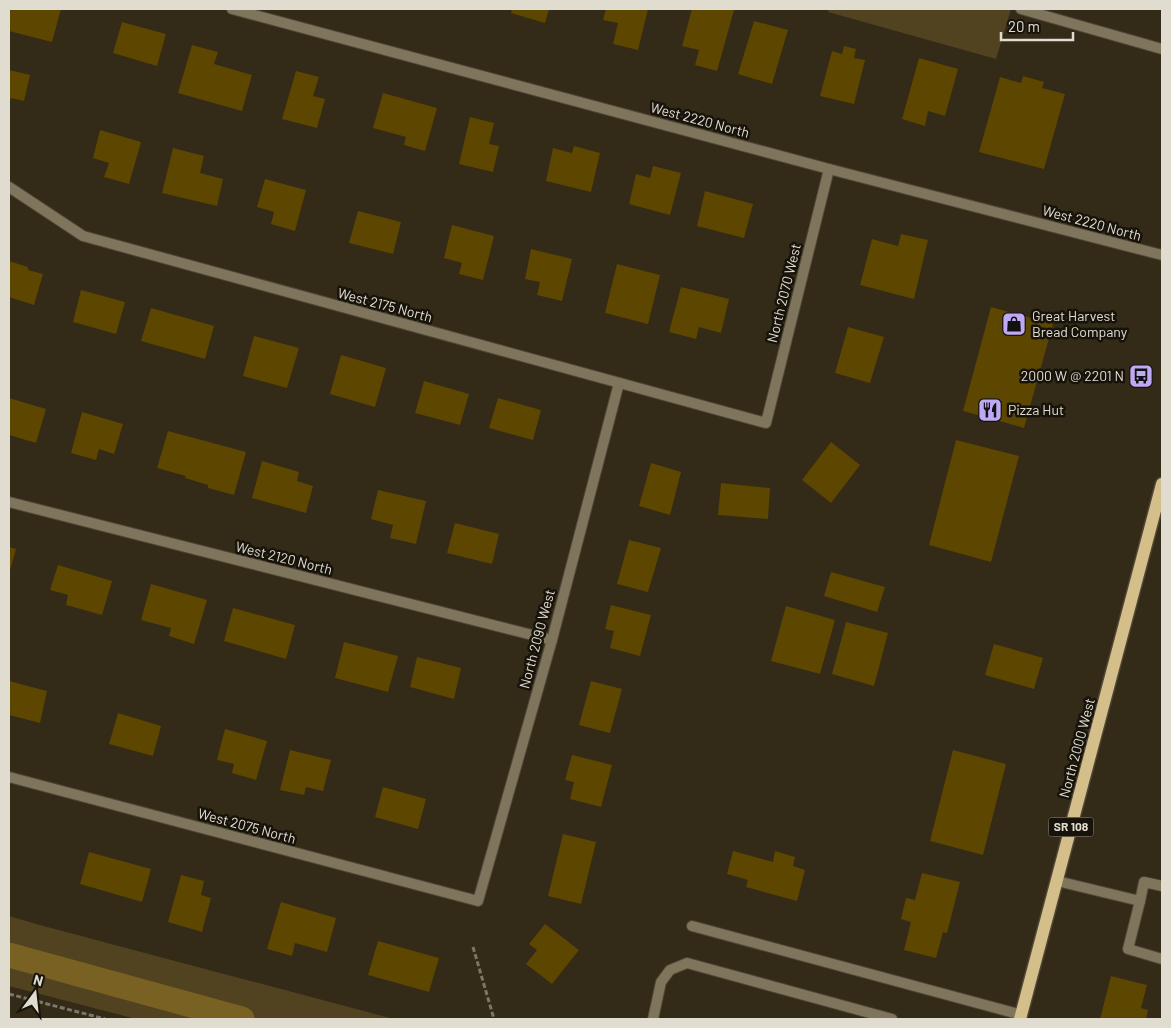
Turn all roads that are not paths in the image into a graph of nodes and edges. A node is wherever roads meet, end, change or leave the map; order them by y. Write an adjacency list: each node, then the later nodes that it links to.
1 (232, 9): 4 (street, West 2220 North)
2 (1021, 9): 3 (street)
3 (1162, 49)
4 (829, 169): 6 (street, West 2220 North); 8 (street, North 2070 West)
5 (9, 187): 7 (street, West 2175 North)
6 (1162, 255)
7 (619, 383): 8 (street, West 2175 North); 11 (street, North 2090 West)
8 (766, 424)
9 (1162, 484): 13 (main road, North 2000 West / SR 108)
10 (9, 502): 11 (street, West 2120 North)
11 (552, 640): 15 (street, North 2090 West)
12 (9, 776): 15 (street, West 2075 North)
13 (1057, 881): 16 (street); 19 (main road, North 2000 West / SR 108)
14 (1162, 886): 16 (street)
15 (478, 902)
16 (1140, 902): 18 (street)
17 (692, 926): 19 (street)
18 (1162, 959)
19 (1021, 1017)
20 (653, 1019): 21 (street)
21 (892, 1019)

